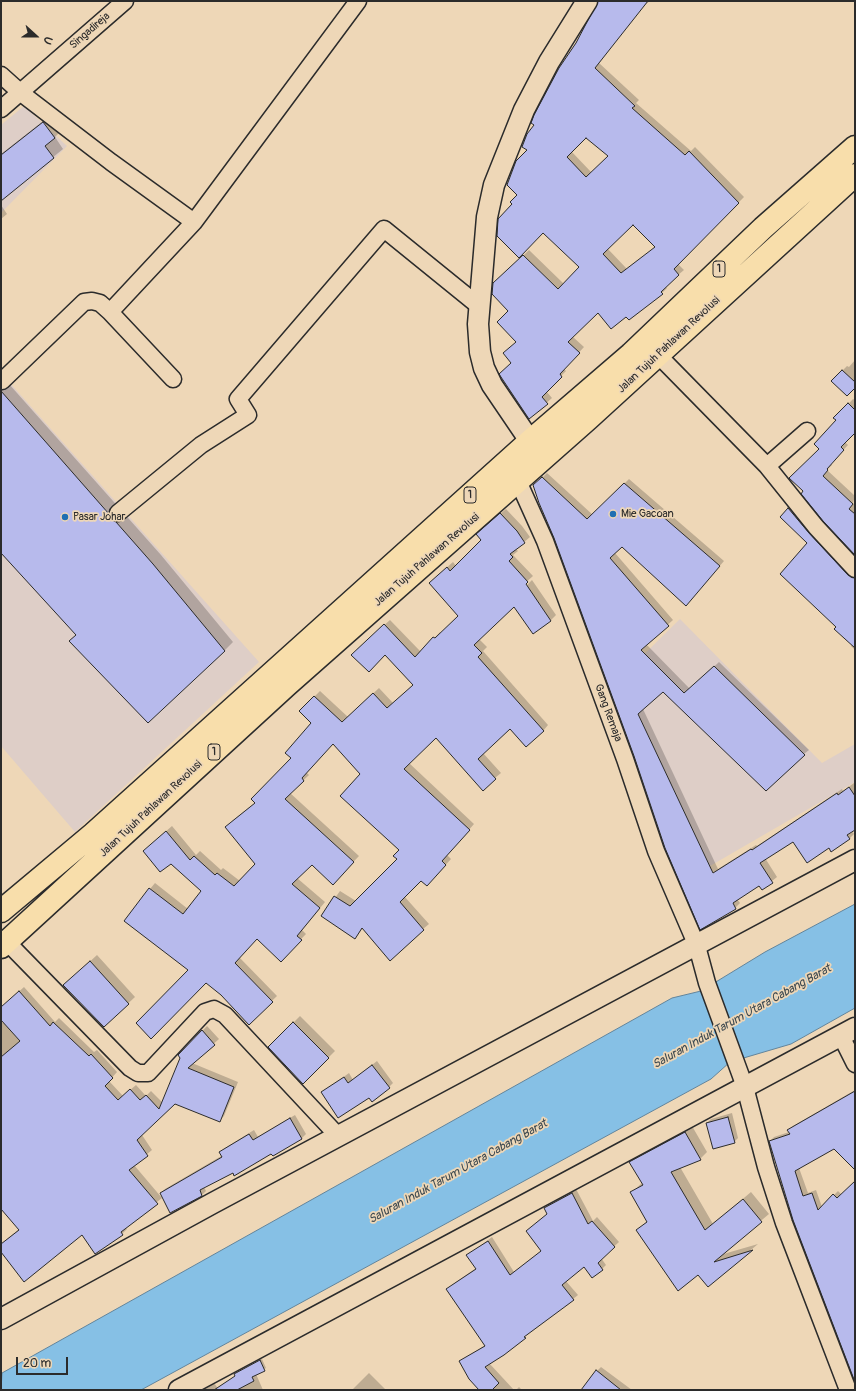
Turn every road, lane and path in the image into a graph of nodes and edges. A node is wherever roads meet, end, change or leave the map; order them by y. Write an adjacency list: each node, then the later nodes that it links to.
1 (125, 1): 5 (street, Singadireja)
2 (358, 1): 9 (street)
3 (587, 1): 10 (street)
4 (1, 75): 5 (street)
5 (21, 93): 6 (street, Singadireja); 9 (street)
6 (1, 109)
7 (855, 147): 16 (main road, Jalan Tujuh Pahlawan Revolusi / 1)
8 (855, 175): 12 (main road, Jalan Tujuh Pahlawan Revolusi / 1)
9 (194, 222): 11 (street)
10 (479, 306): 16 (street); 19 (street)
11 (110, 312): 13 (street); 14 (street)
12 (658, 355): 17 (street); 18 (main road, Jalan Tujuh Pahlawan Revolusi / 1)
13 (173, 379)
14 (2, 381)
15 (807, 431): 17 (street)
16 (530, 441): 22 (main road, Jalan Tujuh Pahlawan Revolusi / 1)
17 (767, 466): 20 (street)
18 (518, 481): 23 (main road, Jalan Tujuh Pahlawan Revolusi / 1); 24 (street, Gang Remaja)
19 (118, 513)
20 (855, 569)
21 (855, 860): 24 (street)
22 (1, 911)
23 (4, 944): 28 (street)
24 (697, 946): 27 (street, Gang Remaja); 28 (street)
25 (848, 1032): 26 (street); 27 (street)
26 (855, 1064)
27 (745, 1087): 30 (street); 31 (street, Gang Remaja)
28 (339, 1137): 29 (street)
29 (1, 1319)
30 (178, 1390)
31 (848, 1390)

